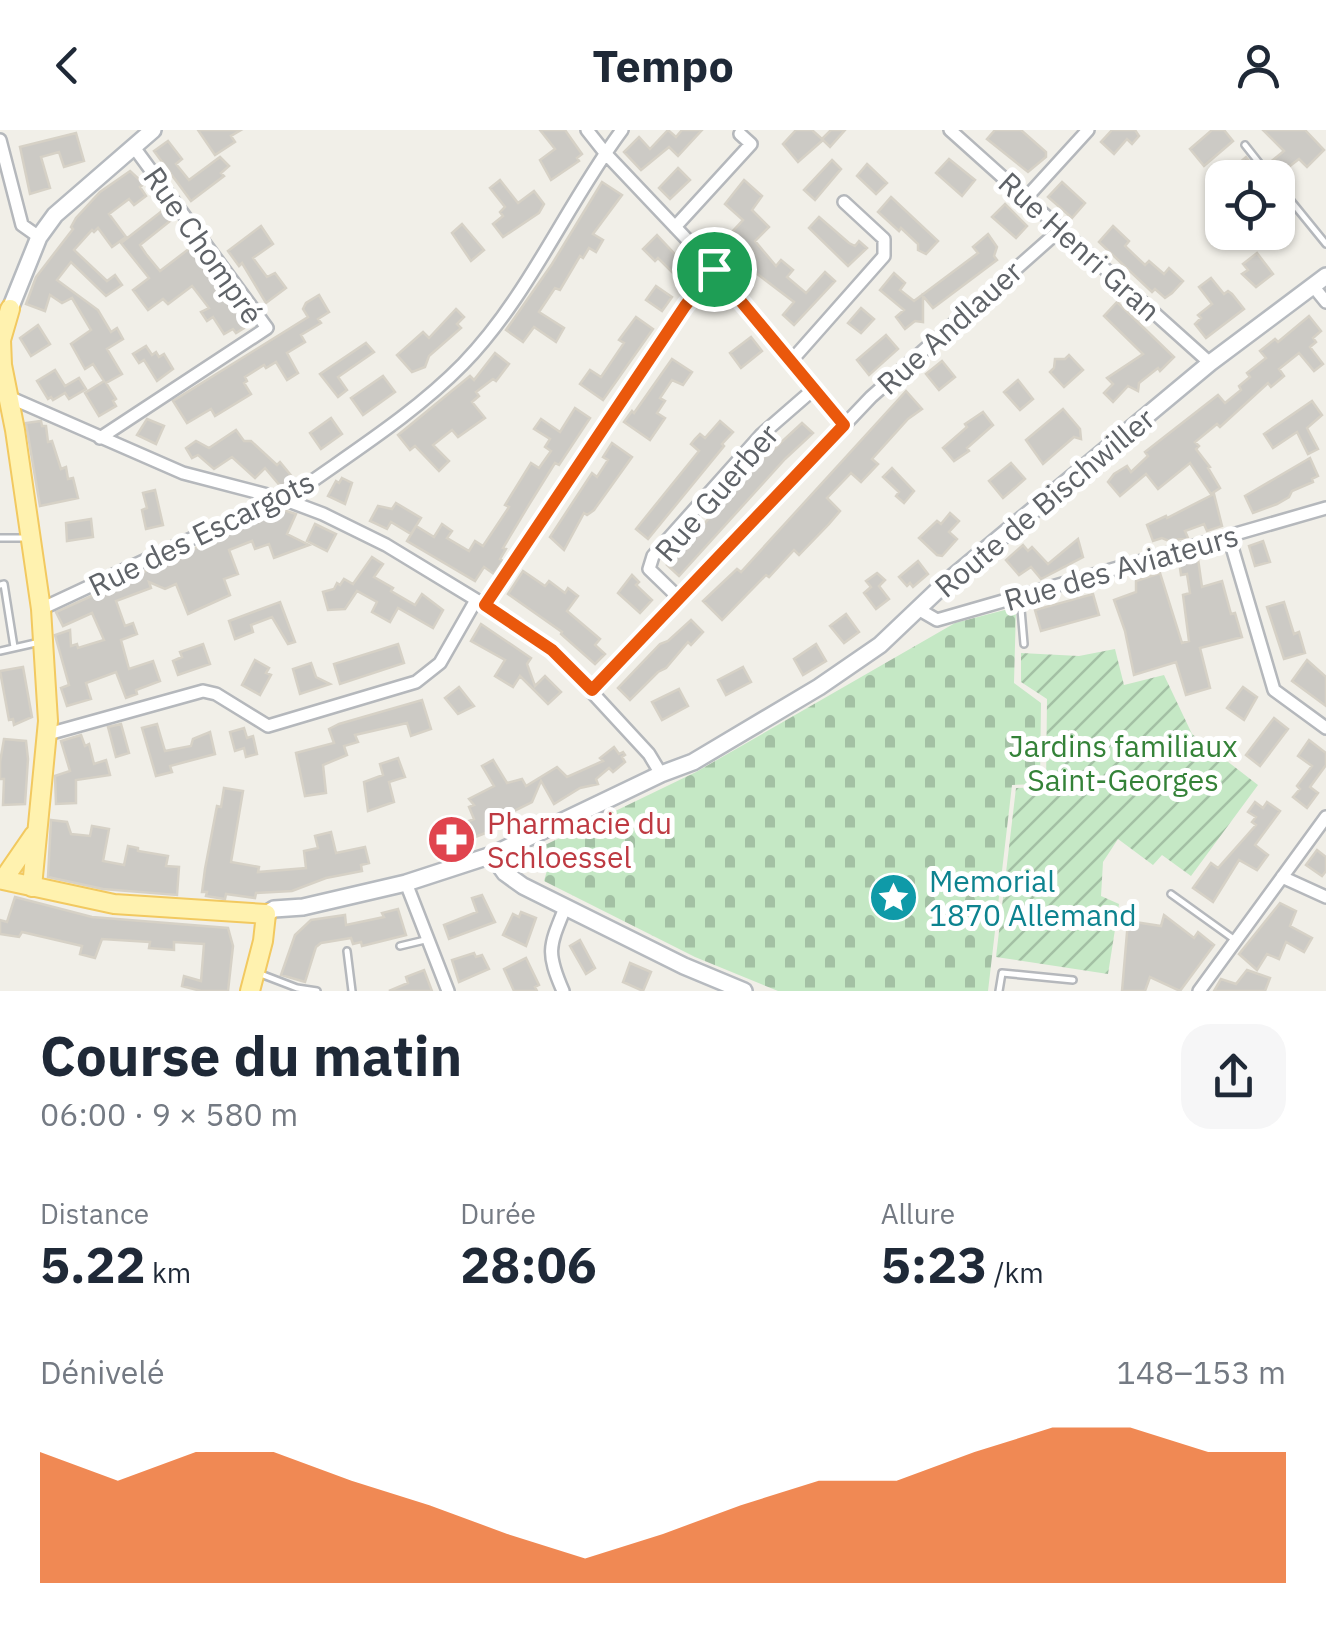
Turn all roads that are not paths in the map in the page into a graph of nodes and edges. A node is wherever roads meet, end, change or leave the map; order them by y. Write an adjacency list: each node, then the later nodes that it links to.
1 (153, 130): 9 (street)
2 (587, 130): 10 (street)
3 (622, 130): 10 (street, Rue des Escargots)
4 (950, 130): 12 (street, Rue Henri Gran)
5 (1088, 130): 12 (street)
6 (740, 134): 15 (street)
7 (0, 140): 17 (street)
8 (1244, 145): 11 (lane)
9 (133, 146): 17 (street); 30 (street, Rue Chompré)
10 (606, 154): 15 (street); 31 (street, Rue des Escargots)
11 (1257, 160)
12 (1026, 198): 16 (street, Rue Henri Gran)
13 (844, 202): 24 (street)
14 (1295, 206): 18 (lane)
15 (675, 227): 19 (street)
16 (1062, 228): 25 (street, Rue Henri Gran); 29 (street, Rue Andlauer)
17 (39, 238): 22 (street)
18 (1326, 244)
19 (714, 269): 24 (street); 39 (street)
20 (1320, 280): 21 (street); 25 (street, Route de Bischwiller)
21 (1326, 302)
22 (5, 313): 23 (main road)
23 (0, 340): 26 (main road)
24 (792, 360): 27 (street)
25 (1210, 363): 41 (street, Route de Bischwiller)
26 (1, 364): 28 (main road)
27 (815, 388): 29 (street); 38 (street, Rue Guerber)
28 (9, 397): 30 (street); 35 (main road)
29 (844, 425): 38 (street, Rue Andlauer)
30 (100, 438): 31 (street)
31 (282, 499): 39 (street); 40 (street, Rue des Escargots)
32 (1326, 508): 33 (street, Rue des Aviateurs)
33 (1228, 537): 37 (street, Rue des Aviateurs); 47 (street)
34 (0, 538): 35 (lane)
35 (31, 538): 40 (main road)
36 (0, 585): 44 (lane)
37 (1019, 595): 41 (street, Rue des Aviateurs); 43 (lane)
38 (680, 599): 46 (street, Rue Andlauer)
39 (481, 602): 46 (street); 48 (street)
40 (41, 609): 42 (main road)
41 (918, 609): 49 (street, Route de Bischwiller)
42 (44, 641): 44 (lane); 48 (main road)
43 (1024, 644)
44 (14, 647): 45 (lane)
45 (0, 651)
46 (592, 690): 49 (street)
47 (1326, 728)
48 (48, 734): 51 (main road)
49 (661, 774): 52 (street, Route de Bischwiller)
50 (1326, 817): 55 (street)
51 (36, 832): 56 (main road); 58 (main road)
52 (492, 855): 57 (street, Route de Bischwiller); 61 (street)
53 (521, 863): 54 (lane)
54 (550, 865)
55 (1282, 877): 60 (street); 64 (street)
56 (1, 882): 58 (main road, Route de Bischwiller)
57 (406, 883): 62 (street, Route de Bischwiller); 63 (street)
58 (32, 886): 62 (main road, Route de Bischwiller)
59 (1171, 894): 64 (lane)
60 (1326, 898)
61 (565, 908): 73 (street); 74 (street)
62 (266, 914): 67 (main road)
63 (428, 939): 65 (lane); 72 (street)
64 (1235, 940): 76 (street)
65 (400, 946)
66 (346, 951): 71 (lane)
67 (256, 972): 69 (main road); 70 (lane)
68 (1073, 980): 75 (lane)
69 (250, 991)
70 (317, 991)
71 (352, 991)
72 (448, 991)
73 (564, 991)
74 (744, 991)
75 (999, 991)
76 (1198, 991)

